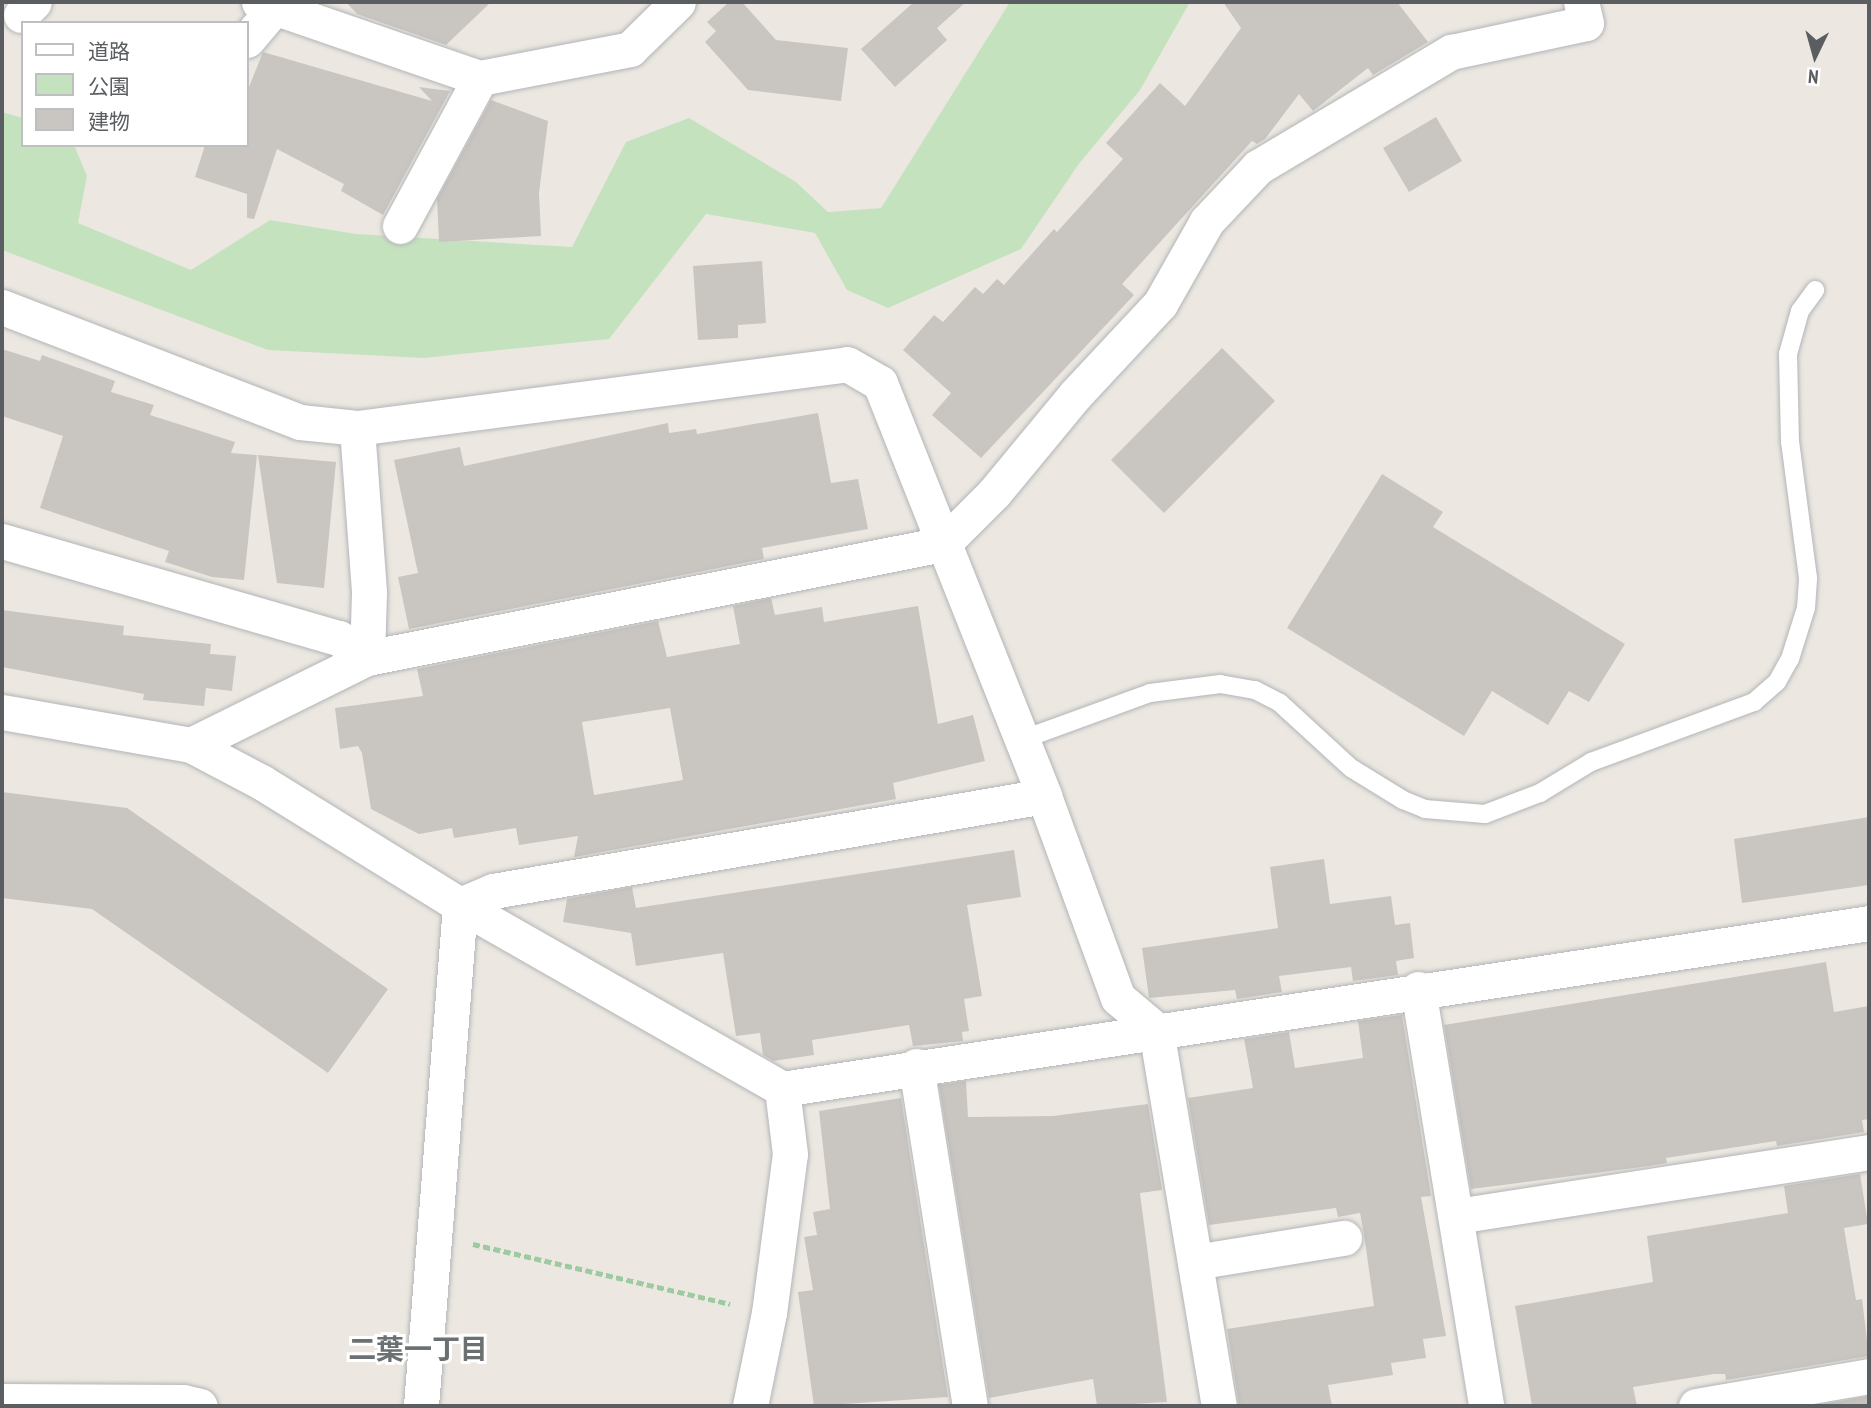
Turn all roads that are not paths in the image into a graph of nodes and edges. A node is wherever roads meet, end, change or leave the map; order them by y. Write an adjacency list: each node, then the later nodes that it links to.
1 (1581, 2): 11 (street)
2 (267, 4): 4 (street); 5 (street)
3 (668, 5): 5 (street)
4 (248, 38)
5 (480, 78): 6 (street)
6 (400, 226)
7 (1815, 290): 14 (lane)
8 (2, 307): 9 (street)
9 (357, 428): 11 (street); 12 (street)
10 (2, 541): 12 (street)
11 (943, 544): 12 (street); 14 (street)
12 (368, 658): 15 (street)
13 (2, 712): 15 (street)
14 (1021, 740): 16 (street)
15 (191, 745): 17 (street)
16 (1044, 796): 17 (street); 20 (street)
17 (460, 905): 22 (street); 30 (street)
18 (1869, 923): 19 (street)
19 (1418, 989): 20 (street); 24 (street)
20 (1156, 1030): 21 (street); 26 (street)
21 (916, 1066): 22 (street); 32 (street)
22 (782, 1088): 31 (street)
23 (1869, 1152): 24 (street)
24 (1456, 1216): 34 (street)
25 (1345, 1238): 26 (street)
26 (1195, 1262): 33 (street)
27 (1869, 1376): 35 (street)
28 (2, 1401): 29 (street)
29 (200, 1406)
30 (421, 1406)
31 (750, 1406)
32 (970, 1406)
33 (1219, 1406)
34 (1486, 1406)
35 (1696, 1406)

